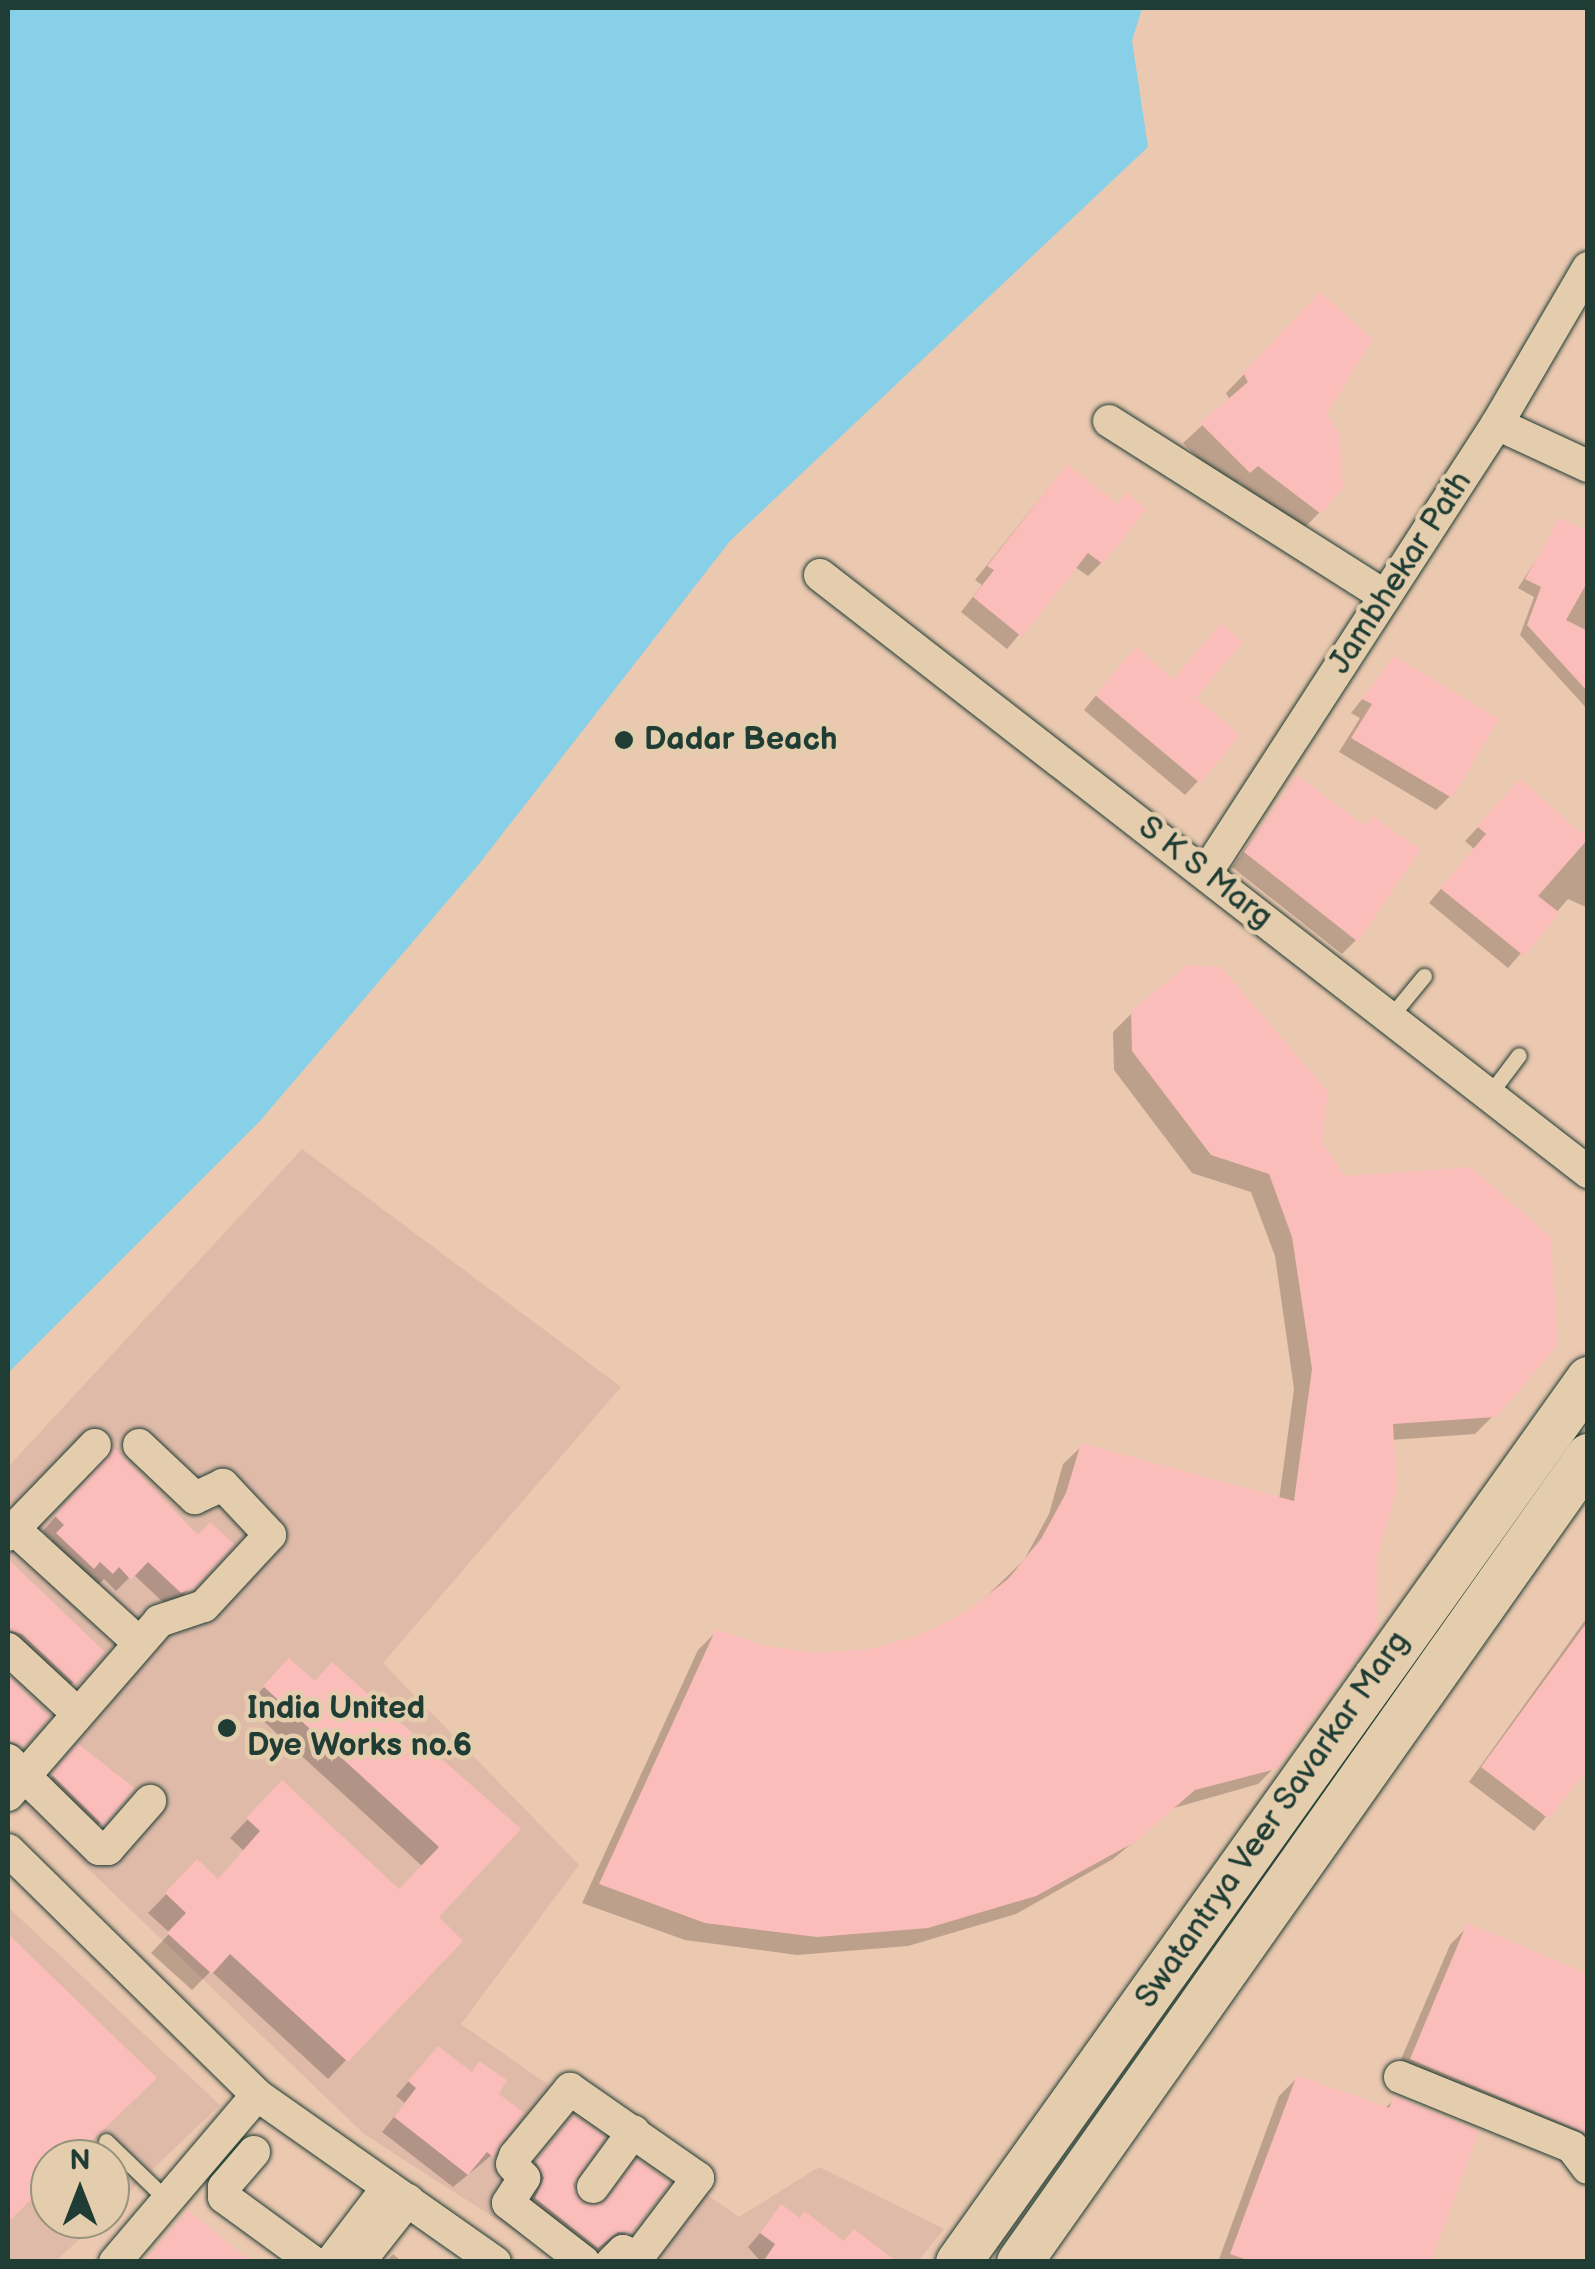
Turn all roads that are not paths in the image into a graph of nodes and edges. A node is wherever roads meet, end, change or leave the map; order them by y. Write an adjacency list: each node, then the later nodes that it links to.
1 (1588, 268): 3 (street, Jambhekar Path)
2 (1109, 421): 6 (street)
3 (1497, 424): 4 (street); 6 (street, Jambhekar Path)
4 (1588, 466)
5 (820, 575): 7 (street, S K S Marg)
6 (1385, 596): 7 (street, Jambhekar Path)
7 (1206, 873): 9 (street, S K S Marg)
8 (1424, 976): 9 (lane)
9 (1392, 1016): 11 (street, S K S Marg)
10 (1519, 1054): 11 (lane)
11 (1491, 1092): 12 (street, S K S Marg)
12 (1585, 1161)
13 (1588, 1379): 41 (main road, Swatantrya Veer Savarkar Marg)
14 (95, 1444): 17 (street)
15 (139, 1444): 18 (street)
16 (1588, 1456): 42 (main road, Swatantrya Veer Savarkar Marg)
17 (11, 1532): 18 (street)
18 (138, 1642): 20 (street)
19 (8, 1649): 20 (street)
20 (77, 1714): 21 (street)
21 (13, 1777): 22 (street)
22 (150, 1801)
23 (10, 1858): 25 (street)
24 (1400, 2077): 29 (street)
25 (257, 2095): 31 (street); 32 (street)
26 (634, 2131): 30 (street); 33 (street); 40 (street)
27 (254, 2152): 36 (street)
28 (130, 2163): 32 (lane)
29 (1588, 2168)
30 (593, 2188)
31 (398, 2194): 34 (street); 37 (street); 38 (street)
32 (168, 2200): 35 (street)
33 (547, 2250): 39 (street)
34 (477, 2256)
35 (114, 2262)
36 (313, 2262)
37 (330, 2262)
38 (359, 2262)
39 (584, 2262)
40 (612, 2262)
41 (958, 2262)
42 (1019, 2262)

